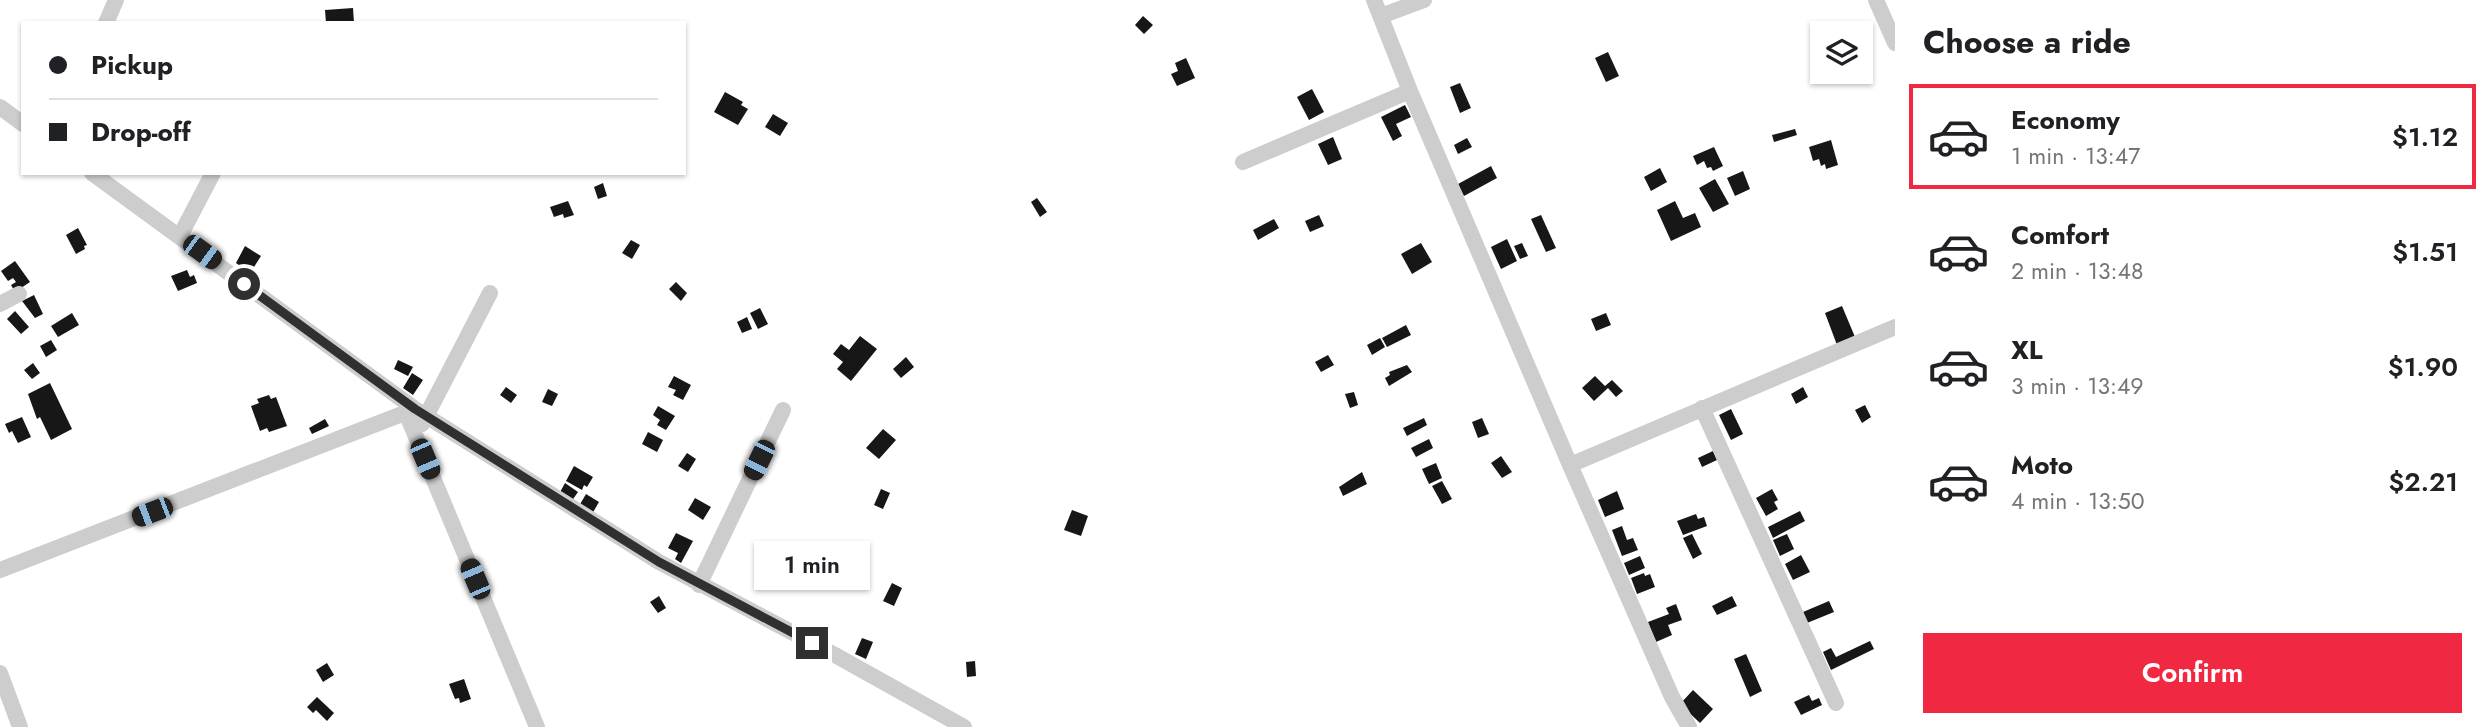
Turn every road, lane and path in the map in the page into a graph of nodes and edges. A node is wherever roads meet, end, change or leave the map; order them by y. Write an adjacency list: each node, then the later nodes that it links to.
1 (116, 0): 6 (street)
2 (1374, 0): 5 (street)
3 (1424, 0): 5 (street)
4 (1876, 0): 7 (street)
5 (1381, 16): 8 (street)
6 (107, 21)
7 (1895, 43)
8 (1410, 91): 11 (street); 22 (street)
9 (0, 107): 10 (street)
10 (21, 123)
11 (1243, 162)
12 (95, 175): 14 (street)
13 (212, 175): 14 (street)
14 (180, 236): 21 (street)
15 (19, 293): 17 (street)
16 (490, 293): 21 (street)
17 (0, 304)
18 (1895, 327): 19 (street)
19 (1702, 408): 22 (street); 26 (street)
20 (783, 410): 24 (street)
21 (416, 413): 23 (street); 24 (street); 28 (street)
22 (1570, 466): 30 (street)
23 (0, 570)
24 (699, 585): 29 (street)
25 (0, 673): 27 (street)
26 (1836, 703)
27 (20, 727)
28 (537, 727)
29 (964, 727)
30 (1689, 727)

